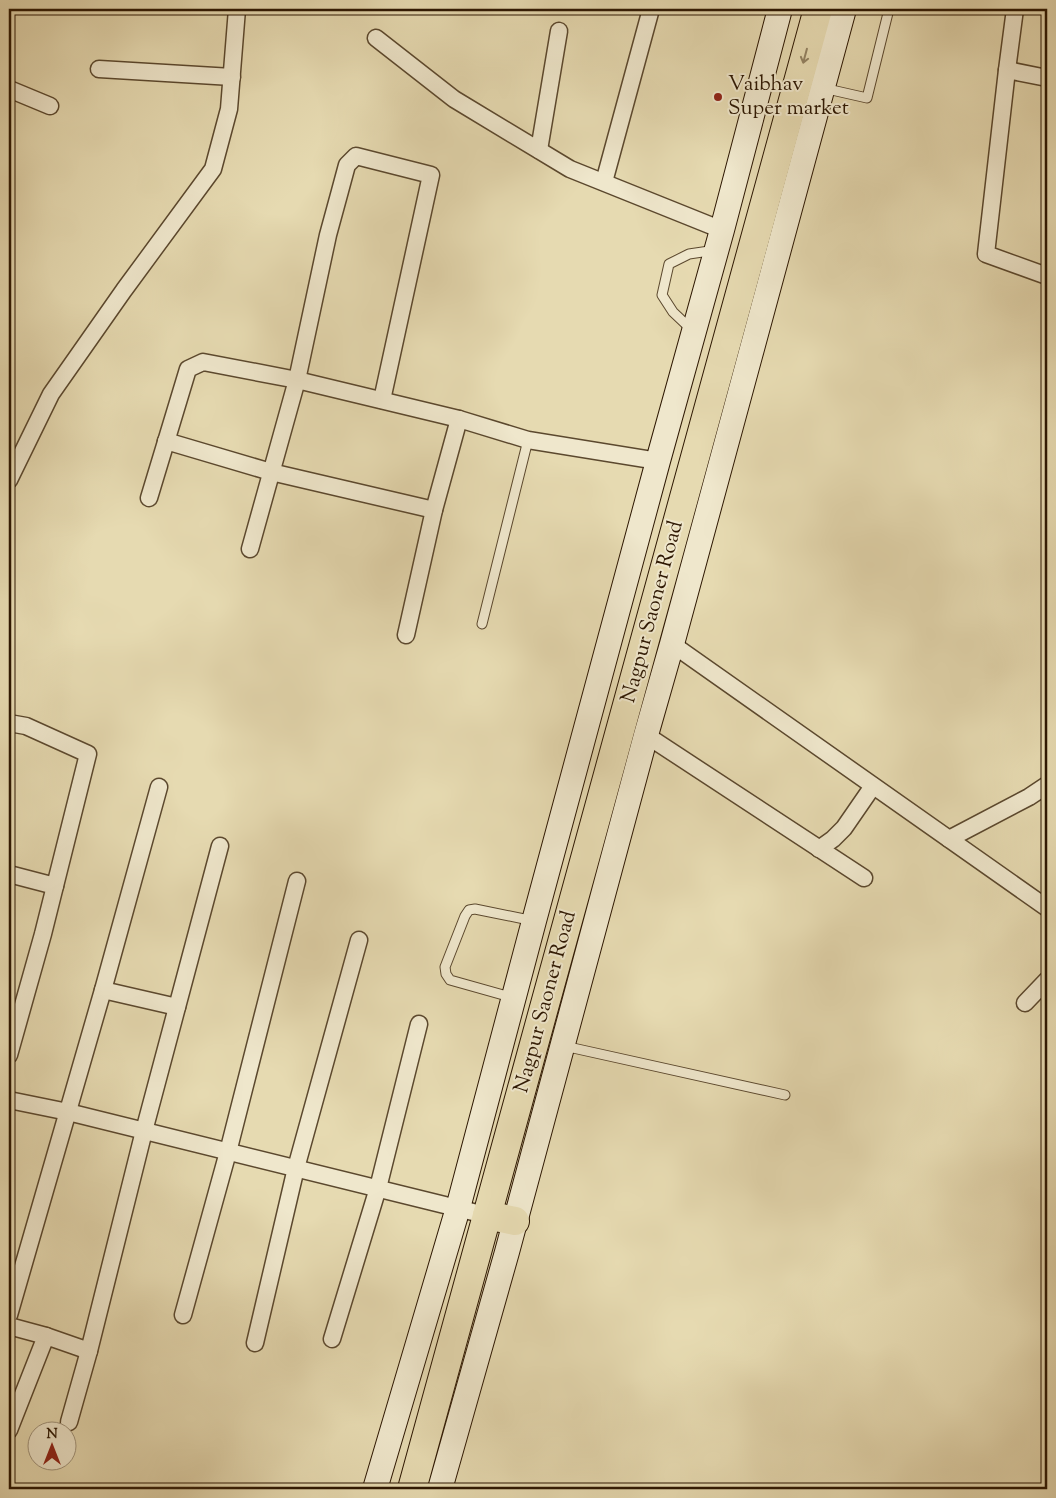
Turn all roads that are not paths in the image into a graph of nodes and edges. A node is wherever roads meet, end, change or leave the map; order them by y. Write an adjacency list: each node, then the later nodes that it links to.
1 (237, 9): 13 (street)
2 (651, 9): 19 (street)
3 (780, 9): 20 (street)
4 (799, 9): 67 (highway, Nagpur Saoner Road)
5 (818, 9): 67 (highway, Nagpur Saoner Road, one-way to 67)
6 (844, 9): 15 (street)
7 (889, 9): 15 (lane)
8 (1015, 9): 12 (street)
9 (559, 31): 18 (street)
10 (376, 38): 18 (street)
11 (99, 69): 13 (street)
12 (1007, 70): 14 (street); 21 (street)
13 (232, 77): 30 (street)
14 (1047, 78)
15 (822, 88): 36 (street)
16 (9, 89): 17 (street)
17 (50, 106)
18 (539, 150): 19 (street)
19 (604, 182): 20 (street)
20 (720, 240): 22 (street); 22 (lane)
21 (1047, 276)
22 (694, 332): 28 (street)
23 (296, 380): 24 (street); 24 (street); 27 (street); 29 (street)
24 (382, 400): 25 (street)
25 (459, 419): 26 (street); 32 (street)
26 (528, 440): 28 (street); 34 (lane)
27 (166, 441): 29 (street); 31 (street)
28 (658, 461): 50 (street)
29 (271, 472): 32 (street); 33 (street)
30 (9, 480)
31 (149, 498)
32 (434, 510): 35 (street)
33 (250, 549)
34 (482, 624)
35 (406, 635)
36 (672, 644): 38 (street); 40 (street)
37 (9, 723): 48 (street)
38 (646, 734): 44 (street); 58 (street)
39 (1047, 785): 42 (street)
40 (873, 786): 42 (street); 44 (street)
41 (159, 787): 53 (street)
42 (949, 839): 49 (street)
43 (220, 846): 56 (street)
44 (819, 849): 46 (street)
45 (9, 874): 48 (street)
46 (864, 878)
47 (297, 881): 64 (street)
48 (55, 886): 59 (street)
49 (1047, 908)
50 (534, 922): 54 (street); 54 (lane)
51 (359, 940): 65 (street)
52 (1047, 980): 55 (street)
53 (103, 990): 56 (street); 62 (street)
54 (514, 998): 67 (street)
55 (1024, 1003)
56 (177, 1007): 63 (street)
57 (419, 1024): 66 (street)
58 (562, 1045): 60 (lane); 68 (street)
59 (9, 1055)
60 (785, 1095)
61 (9, 1100): 62 (street)
62 (68, 1112): 63 (street); 70 (street)
63 (144, 1131): 64 (street); 76 (street)
64 (228, 1152): 65 (street); 71 (street)
65 (296, 1168): 66 (street); 75 (street)
66 (378, 1188): 67 (street); 74 (street)
67 (473, 1211): 68 (highway); 69 (highway); 80 (street)
68 (515, 1221): 83 (street)
69 (472, 1243): 81 (highway); 82 (highway)
70 (9, 1315)
71 (183, 1315)
72 (9, 1326): 73 (street)
73 (46, 1336): 76 (street); 77 (street)
74 (332, 1339)
75 (255, 1343)
76 (89, 1351): 78 (street)
77 (15, 1395): 79 (street)
78 (70, 1420)
79 (9, 1430)
80 (375, 1489)
81 (396, 1489)
82 (412, 1489)
83 (440, 1489)

